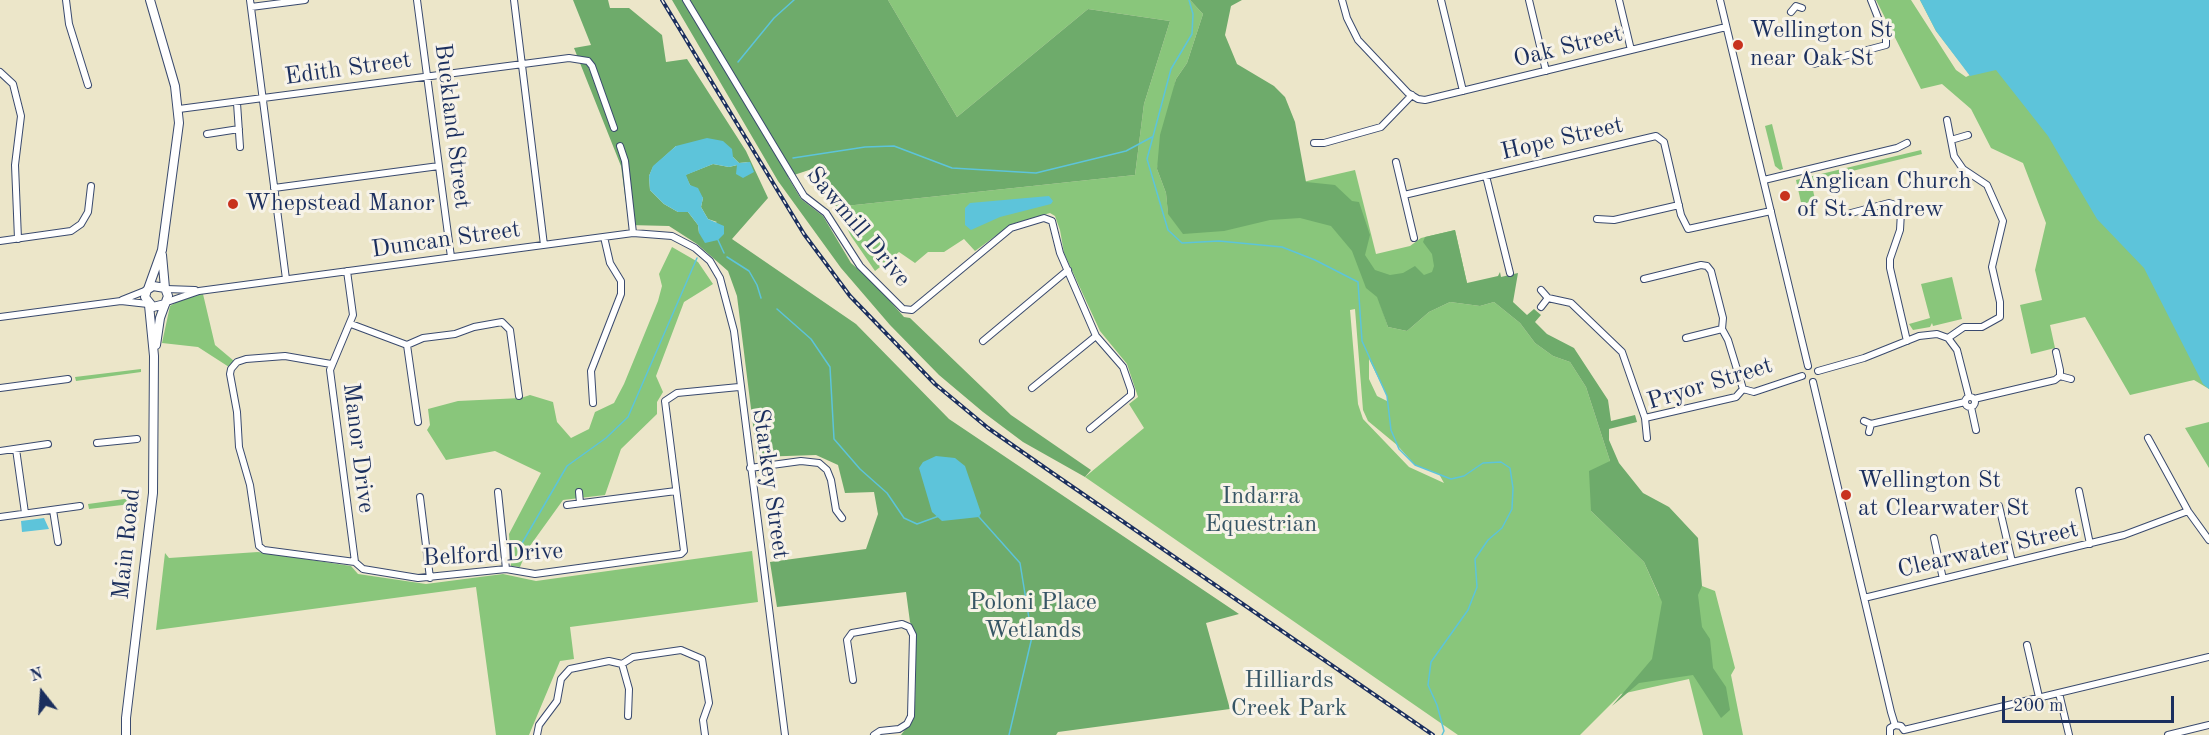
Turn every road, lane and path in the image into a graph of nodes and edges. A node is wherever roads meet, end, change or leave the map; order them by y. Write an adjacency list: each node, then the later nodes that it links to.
1 (66, 0): 23 (street)
2 (150, 0): 28 (main road)
3 (305, 0): 13 (street)
4 (417, 0): 22 (street, Buckland Street)
5 (514, 0): 19 (street)
6 (686, 0): 59 (street, Sawmill Drive)
7 (1342, 0): 25 (street)
8 (1441, 0): 24 (street)
9 (1529, 0): 20 (street)
10 (1619, 0): 17 (street)
11 (1720, 0): 16 (street)
12 (1871, 0): 18 (street)
13 (250, 4): 26 (street)
14 (1798, 5): 15 (street)
15 (1791, 12)
16 (1726, 27): 17 (street, Oak Street); 42 (street)
17 (1631, 50): 20 (street, Oak Street)
18 (1814, 64)
19 (523, 65): 22 (street, Edith Street); 30 (street, Edith Street); 55 (street)
20 (1546, 71): 24 (street, Oak Street)
21 (0, 72): 53 (street)
22 (428, 76): 26 (street, Edith Street); 40 (street, Buckland Street)
23 (88, 85)
24 (1463, 91): 25 (street, Oak Street)
25 (1415, 97): 35 (street)
26 (262, 99): 27 (street, Edith Street); 44 (street)
27 (237, 103): 28 (street, Edith Street); 31 (street)
28 (179, 109): 57 (main road)
29 (1947, 120): 34 (street)
30 (614, 128)
31 (238, 129): 32 (street); 38 (street)
32 (207, 134)
33 (1968, 135): 34 (street)
34 (1951, 140): 78 (street)
35 (1314, 143)
36 (1907, 143): 42 (street)
37 (620, 146): 50 (street)
38 (240, 147)
39 (1396, 162): 45 (street)
40 (439, 166): 44 (street); 58 (street, Buckland Street)
41 (1486, 176): 45 (street, Hope Street); 46 (street, Hope Street); 61 (street)
42 (1764, 180): 47 (street)
43 (91, 186): 53 (street)
44 (274, 188): 62 (street)
45 (1404, 195): 52 (street)
46 (1679, 205): 47 (street); 49 (street)
47 (1771, 211): 85 (street)
48 (1851, 213): 80 (street)
49 (1597, 219)
50 (633, 233): 51 (street, Duncan Street); 56 (street, Duncan Street)
51 (604, 237): 55 (street, Duncan Street); 98 (street)
52 (1414, 238)
53 (18, 239): 54 (street)
54 (0, 241)
55 (544, 245): 58 (street, Duncan Street)
56 (695, 248): 92 (street, Starkey Street)
57 (162, 250): 64 (main road); 65 (main road)
58 (451, 257): 60 (street, Duncan Street)
59 (1068, 270): 76 (street, Sawmill Drive); 79 (street)
60 (347, 272): 62 (street, Duncan Street); 74 (street, Manor Drive)
61 (1510, 273)
62 (286, 279): 67 (street, Duncan Street)
63 (1644, 279): 75 (street)
64 (165, 289): 65 (main road); 67 (street, Duncan Street); 70 (main road)
65 (147, 290): 69 (street); 71 (main road)
66 (1541, 290): 68 (street)
67 (199, 291): 70 (street, Duncan Street)
68 (1548, 298): 72 (street); 99 (street)
69 (122, 301): 71 (street); 73 (street)
70 (166, 303): 71 (main road); 83 (main road, Main Road)
71 (148, 304): 83 (main road, Main Road)
72 (1541, 307)
73 (0, 317)
74 (351, 324): 81 (street); 84 (street, Manor Drive)
75 (1722, 329): 77 (street); 95 (street)
76 (1096, 336): 94 (street); 101 (street, Sawmill Drive)
77 (1686, 338)
78 (1948, 338): 80 (street); 97 (street)
79 (983, 341)
80 (1907, 341): 86 (street)
81 (407, 345): 96 (street); 100 (street)
82 (2056, 352): 88 (street)
83 (154, 356): 146 (main road, Main Road)
84 (331, 364): 130 (street, Manor Drive); 130 (street, Belford Drive)
85 (1808, 366): 86 (street); 87 (street)
86 (1818, 371): 91 (street)
87 (1802, 376): 91 (street); 95 (street, Pryor Street)
88 (2060, 376): 89 (street); 97 (street)
89 (2071, 379)
90 (68, 380): 93 (street)
91 (1813, 382): 135 (street)
92 (739, 387): 111 (street, Starkey Street); 112 (street, Belford Drive)
93 (0, 388)
94 (1032, 388)
95 (1743, 389): 99 (street, Pryor Street)
96 (519, 396)
97 (1970, 401): 102 (street); 103 (street)
98 (593, 403)
99 (1645, 418): 104 (street, Pryor Street)
100 (418, 422)
101 (1090, 429)
102 (1976, 430)
103 (1869, 432)
104 (1647, 438)
105 (2148, 438): 122 (street)
106 (137, 439): 107 (street)
107 (97, 443)
108 (48, 444): 109 (street)
109 (16, 448): 110 (street); 123 (street)
110 (0, 451)
111 (750, 468): 125 (street); 149 (street, Starkey Street)
112 (676, 491): 117 (street); 132 (street, Belford Drive)
113 (2079, 491): 129 (street)
114 (498, 492): 132 (street)
115 (579, 492): 117 (street)
116 (420, 497): 133 (street)
117 (580, 503): 118 (street)
118 (567, 505)
119 (80, 506): 121 (street)
120 (1999, 506): 131 (street)
121 (53, 510): 123 (street); 128 (street)
122 (2187, 510): 127 (street); 129 (street, Clearwater Street)
123 (25, 513): 124 (street)
124 (0, 517)
125 (842, 518)
126 (1934, 538): 134 (street)
127 (2209, 540)
128 (58, 542)
129 (2090, 544): 131 (street, Clearwater Street)
130 (355, 562): 133 (street, Belford Drive)
131 (2012, 562): 134 (street, Clearwater Street)
132 (506, 569): 133 (street, Belford Drive)
133 (430, 578)
134 (1943, 579): 135 (street, Clearwater Street)
135 (1864, 597): 143 (street)
136 (2027, 645): 141 (street)
137 (2209, 657): 140 (street)
138 (622, 664): 142 (street); 147 (street); 148 (street)
139 (853, 680): 150 (street)
140 (2059, 693): 141 (street); 152 (street)
141 (2039, 697): 145 (street)
142 (628, 716)
143 (1895, 725): 145 (street); 151 (street)
144 (2209, 725): 153 (street)
145 (1904, 733)
146 (126, 735)
147 (537, 735)
148 (705, 735)
149 (785, 735)
150 (874, 735)
151 (1888, 735)
152 (2069, 735)
153 (2168, 735)

